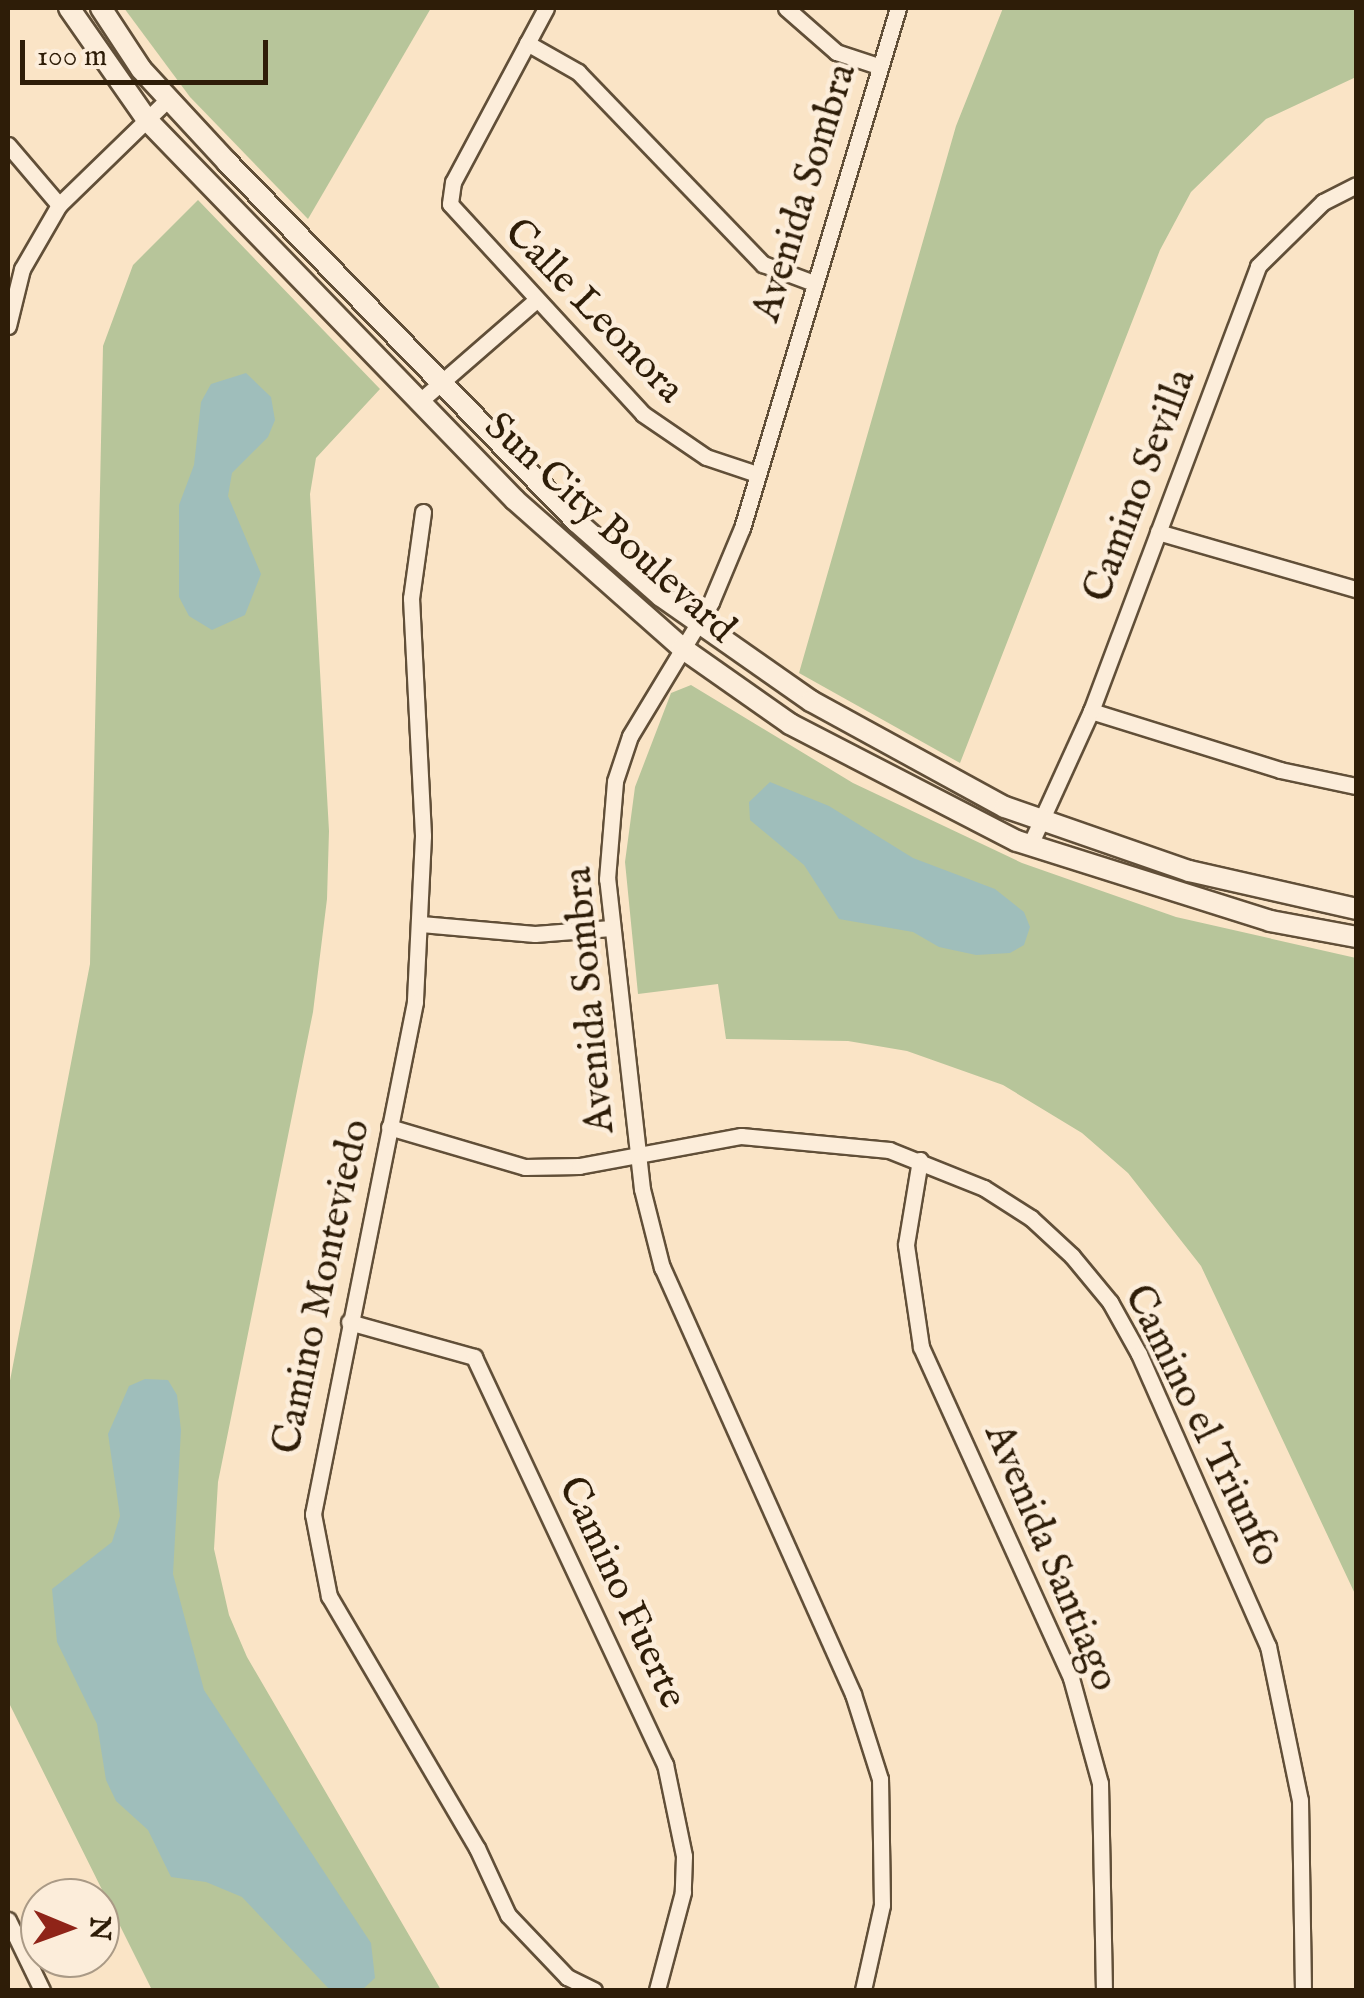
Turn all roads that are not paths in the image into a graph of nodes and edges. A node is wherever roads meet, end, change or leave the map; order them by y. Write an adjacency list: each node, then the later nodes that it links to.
1 (69, 8): 9 (street, Sun City Boulevard)
2 (101, 8): 8 (street, Sun City Boulevard)
3 (546, 8): 6 (street)
4 (786, 8): 7 (street)
5 (898, 8): 7 (street, Avenida Sombra)
6 (527, 42): 13 (street); 14 (street, Calle Leonora)
7 (878, 66): 13 (street, Avenida Sombra)
8 (168, 99): 9 (street); 16 (street, Sun City Boulevard)
9 (146, 120): 12 (street); 17 (street, Sun City Boulevard)
10 (8, 145): 12 (street)
11 (1356, 186): 20 (street, Camino Sevilla)
12 (59, 205): 15 (street)
13 (811, 282): 18 (street, Avenida Sombra)
14 (535, 300): 16 (street); 18 (street, Calle Leonora)
15 (8, 326)
16 (442, 382): 17 (street); 22 (street, Sun City Boulevard)
17 (420, 401): 23 (street, Sun City Boulevard)
18 (757, 474): 22 (street, Avenida Sombra)
19 (422, 512): 29 (street, Camino Monteviedo)
20 (1158, 532): 21 (street); 24 (street, Camino Sevilla)
21 (1355, 584)
22 (700, 622): 23 (street, Avenida Sombra); 26 (street, Sun City Boulevard)
23 (682, 648): 27 (street, Sun City Boulevard); 30 (street, Avenida Sombra)
24 (1092, 711): 25 (street); 26 (street, Camino Sevilla)
25 (1356, 786)
26 (1041, 818): 27 (street, Camino Sevilla); 28 (street, Sun City Boulevard)
27 (1030, 845): 31 (street, Sun City Boulevard)
28 (1356, 909)
29 (421, 924): 30 (street); 32 (street, Camino Monteviedo)
30 (611, 928): 33 (street, Avenida Sombra)
31 (1356, 937)
32 (389, 1127): 33 (street, Camino el Triunfo); 35 (street, Camino Monteviedo)
33 (638, 1156): 34 (street, Camino el Triunfo); 41 (street, Avenida Sombra)
34 (920, 1160): 42 (street, Avenida Santiago); 43 (street, Camino el Triunfo)
35 (349, 1322): 39 (street, Camino Monteviedo); 40 (street, Camino Fuerte)
36 (8, 1920): 37 (street)
37 (15, 1956): 38 (street)
38 (42, 1990)
39 (594, 1990)
40 (657, 1990)
41 (864, 1990)
42 (1104, 1990)
43 (1303, 1990)

